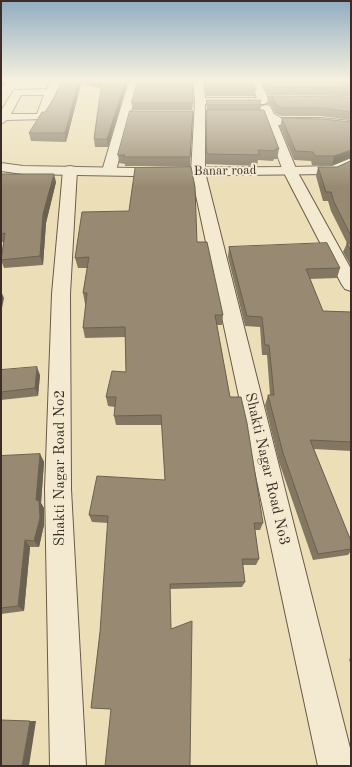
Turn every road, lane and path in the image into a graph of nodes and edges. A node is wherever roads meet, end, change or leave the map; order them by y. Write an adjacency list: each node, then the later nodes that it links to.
1 (125, 115): 13 (street)
2 (41, 116): 7 (street)
3 (185, 116): 4 (street)
4 (204, 116): 14 (street, Shakti Nagar Road No3)
5 (223, 116): 6 (street)
6 (268, 116): 8 (street); 12 (street)
7 (2, 118)
8 (351, 125)
9 (351, 162): 12 (street, Banar road)
10 (1, 168): 11 (street, Banar road)
11 (70, 170): 13 (street, Banar road); 16 (street, Shakti Nagar Road No2)
12 (290, 170): 14 (street, Banar road); 15 (street)
13 (109, 171): 14 (street, Banar road)
14 (198, 172): 17 (street, Shakti Nagar Road No3)
15 (351, 285)
16 (68, 766)
17 (336, 766)

